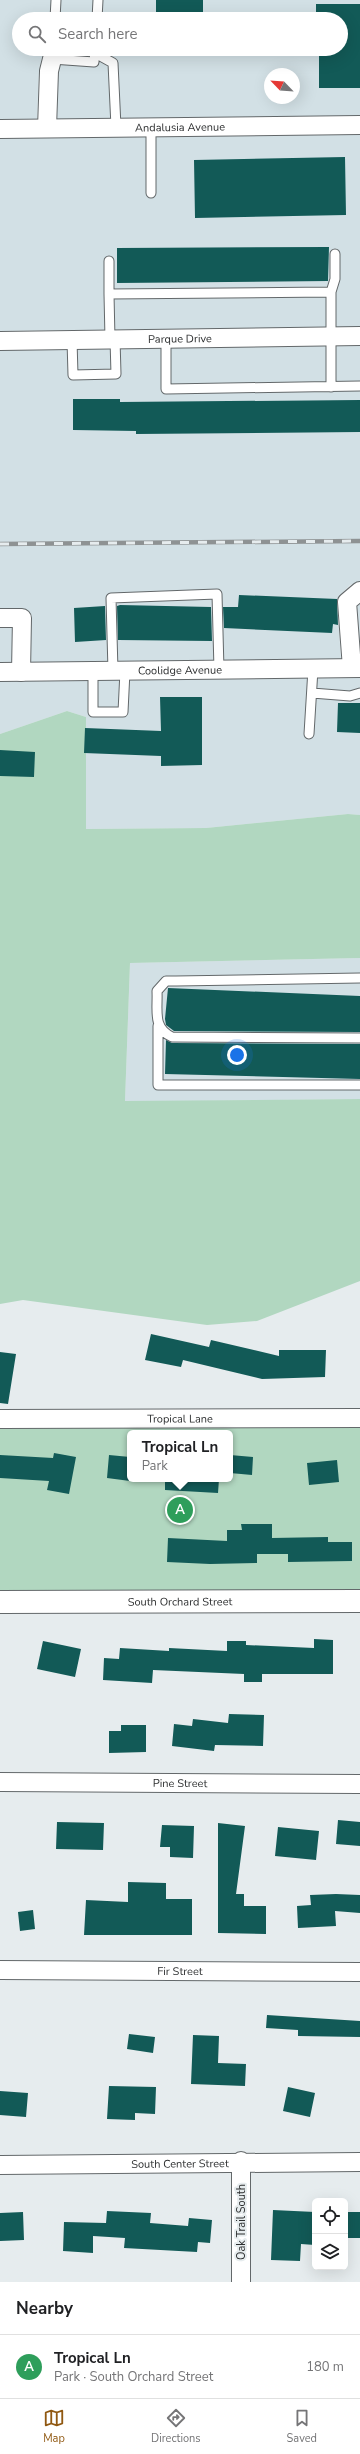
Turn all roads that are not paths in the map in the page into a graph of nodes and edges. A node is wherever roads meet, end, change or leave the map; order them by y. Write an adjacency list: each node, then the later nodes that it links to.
1 (56, 0): 3 (lane)
2 (98, 0): 4 (lane)
3 (55, 12)
4 (97, 12)
5 (52, 56): 11 (street)
6 (62, 56): 7 (lane)
7 (95, 56)
8 (102, 56): 12 (lane)
9 (360, 125): 10 (street, Andalusia Avenue)
10 (151, 127): 12 (street, Andalusia Avenue); 14 (lane)
11 (47, 128): 12 (street, Andalusia Avenue); 13 (street, Andalusia Avenue)
12 (116, 128)
13 (0, 129)
14 (151, 192)
15 (335, 254): 17 (lane)
16 (109, 261): 18 (lane)
17 (331, 292): 18 (lane); 19 (lane)
18 (109, 294): 22 (lane)
19 (331, 336): 20 (street, Parque Drive); 21 (street, Parque Drive); 26 (lane)
20 (360, 336)
21 (166, 338): 22 (street, Parque Drive); 26 (lane)
22 (112, 339): 23 (street, Parque Drive); 23 (lane)
23 (72, 340): 24 (street, Parque Drive)
24 (0, 341)
25 (360, 386): 26 (lane)
26 (331, 387)
27 (360, 591): 29 (street)
28 (0, 618): 35 (street)
29 (356, 668): 30 (street, Coolidge Avenue)
30 (313, 669): 31 (street, Coolidge Avenue); 36 (lane)
31 (219, 670): 33 (street, Coolidge Avenue); 33 (lane)
32 (93, 671): 33 (street, Coolidge Avenue); 33 (lane); 35 (street, Coolidge Avenue)
33 (119, 671)
34 (0, 672): 35 (street, Coolidge Avenue)
35 (21, 672)
36 (312, 693): 37 (lane); 38 (lane)
37 (360, 693)
38 (309, 734)
39 (360, 978): 40 (lane)
40 (158, 1024): 41 (lane); 42 (lane)
41 (360, 1038)
42 (360, 1085)
43 (360, 1418): 44 (street, Tropical Lane)
44 (0, 1419)
45 (360, 1601): 46 (street, South Orchard Street)
46 (0, 1602)
47 (0, 1782): 48 (street, Pine Street)
48 (360, 1784)
49 (0, 1970): 50 (street, Fir Street)
50 (360, 1972)
51 (241, 2161): 52 (street, South Center Street); 53 (street, South Center Street); 54 (street, Oak Trail South)
52 (360, 2162)
53 (0, 2165)
54 (241, 2282)

